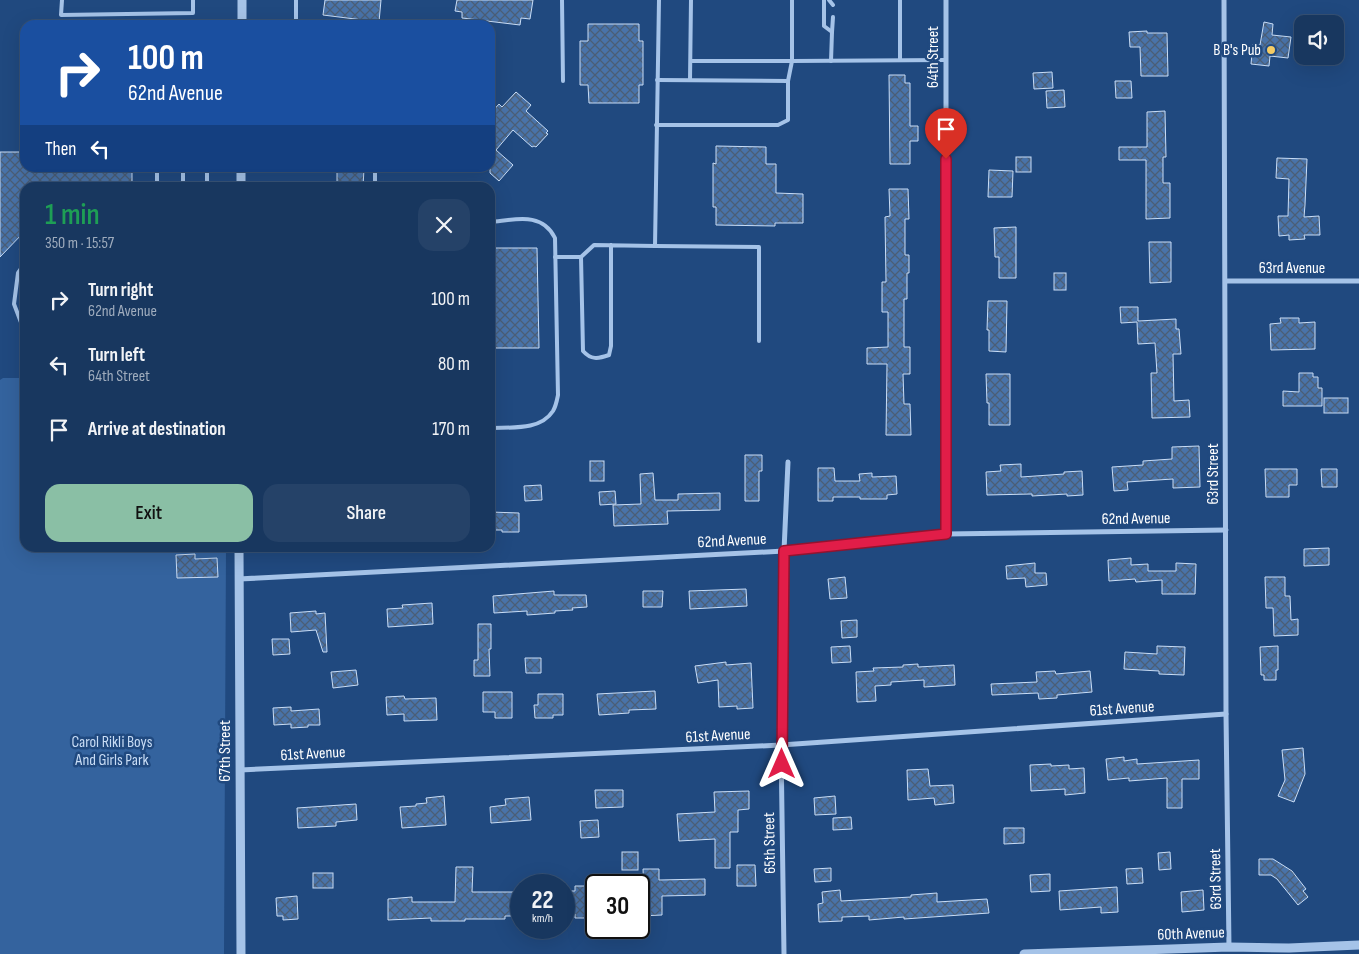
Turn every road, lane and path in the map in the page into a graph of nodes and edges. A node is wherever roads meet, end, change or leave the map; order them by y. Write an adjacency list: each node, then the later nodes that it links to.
1 (62, 0): 2 (lane)
2 (193, 0)
3 (242, 0): 16 (street)
4 (296, 0): 17 (lane)
5 (562, 0): 26 (lane)
6 (659, 0): 24 (lane)
7 (691, 0): 19 (lane)
8 (792, 0): 22 (lane)
9 (824, 0): 18 (lane)
10 (829, 0): 14 (lane)
11 (900, 0): 20 (lane)
12 (946, 0): 21 (street, 64th Street)
13 (1224, 0): 36 (street, 63rd Street)
14 (833, 5)
15 (833, 17): 18 (lane)
16 (242, 20)
17 (296, 20)
18 (832, 32): 23 (lane)
19 (690, 60): 22 (lane); 25 (lane)
20 (900, 60): 21 (lane); 23 (lane)
21 (946, 60): 42 (street, 64th Street)
22 (792, 61): 23 (lane); 27 (lane)
23 (831, 61)
24 (657, 80): 25 (lane); 28 (lane)
25 (690, 80): 27 (lane)
26 (563, 81)
27 (788, 81): 28 (lane)
28 (656, 125): 31 (lane)
29 (495, 222): 32 (lane)
30 (611, 245): 31 (lane); 33 (lane); 33 (lane)
31 (655, 246): 38 (lane)
32 (555, 257): 33 (lane); 39 (lane)
33 (581, 257)
34 (20, 270): 37 (lane)
35 (1359, 280): 36 (street, 63rd Avenue)
36 (1226, 281): 41 (street, 63rd Street)
37 (20, 320)
38 (759, 341)
39 (495, 428)
40 (788, 462): 43 (street, 65th Street)
41 (1226, 530): 42 (street, 62nd Avenue); 46 (street, 63rd Street)
42 (946, 534): 43 (street, 62nd Avenue)
43 (784, 551): 45 (street, 62nd Avenue); 47 (street, 65th Street)
44 (239, 552): 45 (street, 67th Street)
45 (239, 578): 48 (street, 67th Street)
46 (1226, 714): 47 (street, 61st Avenue); 50 (street, 63rd Street)
47 (781, 745): 48 (street, 61st Avenue); 53 (street, 65th Street)
48 (240, 770): 52 (street, 67th Street)
49 (1359, 946): 51 (street, 60th Avenue)
50 (1229, 947): 51 (street, 60th Avenue); 54 (street, 60th Avenue)
51 (1289, 951)
52 (241, 954)
53 (784, 954)
54 (1024, 954)

